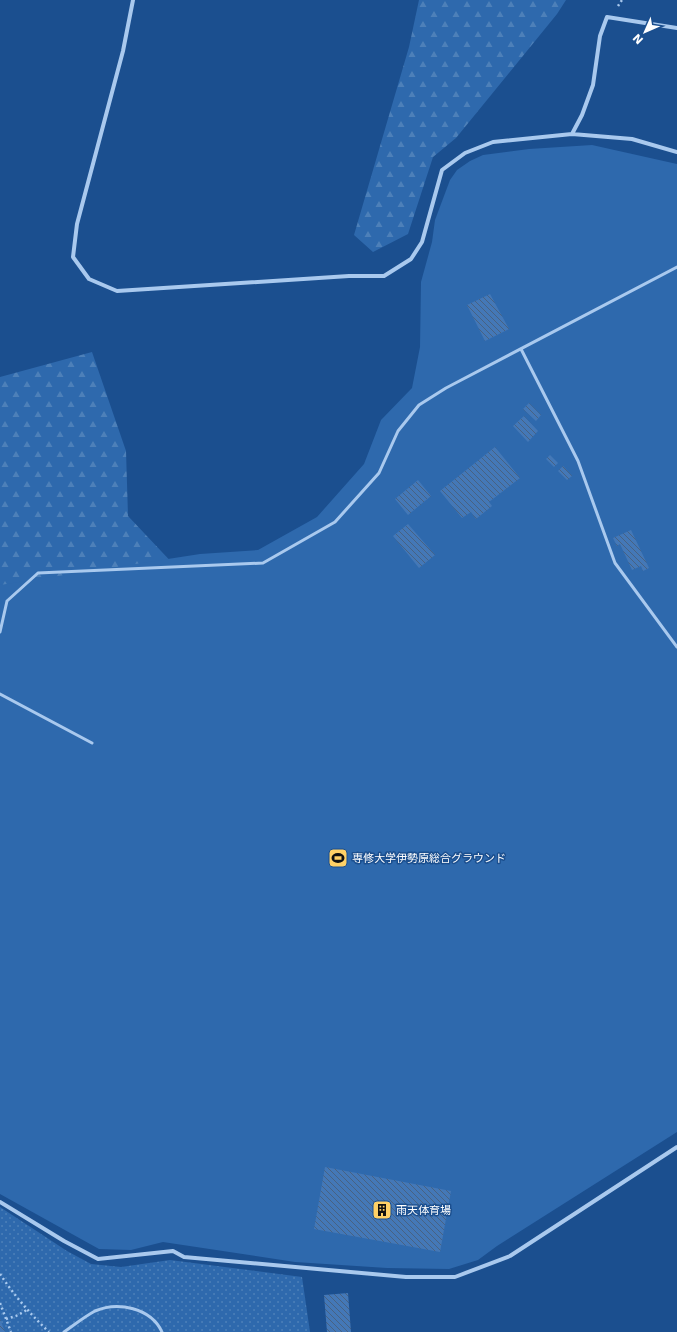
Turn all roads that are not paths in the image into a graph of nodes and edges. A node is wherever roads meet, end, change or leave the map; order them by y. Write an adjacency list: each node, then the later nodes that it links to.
1 (133, 0): 3 (street)
2 (677, 28): 3 (street)
3 (572, 134): 4 (street)
4 (677, 152)
5 (677, 266): 6 (lane)
6 (521, 349): 7 (lane); 8 (lane)
7 (0, 632)
8 (677, 647)
9 (0, 694): 10 (lane)
10 (92, 743)
11 (677, 1147): 12 (street)
12 (0, 1202)
13 (64, 1332): 14 (lane)
14 (162, 1332)

